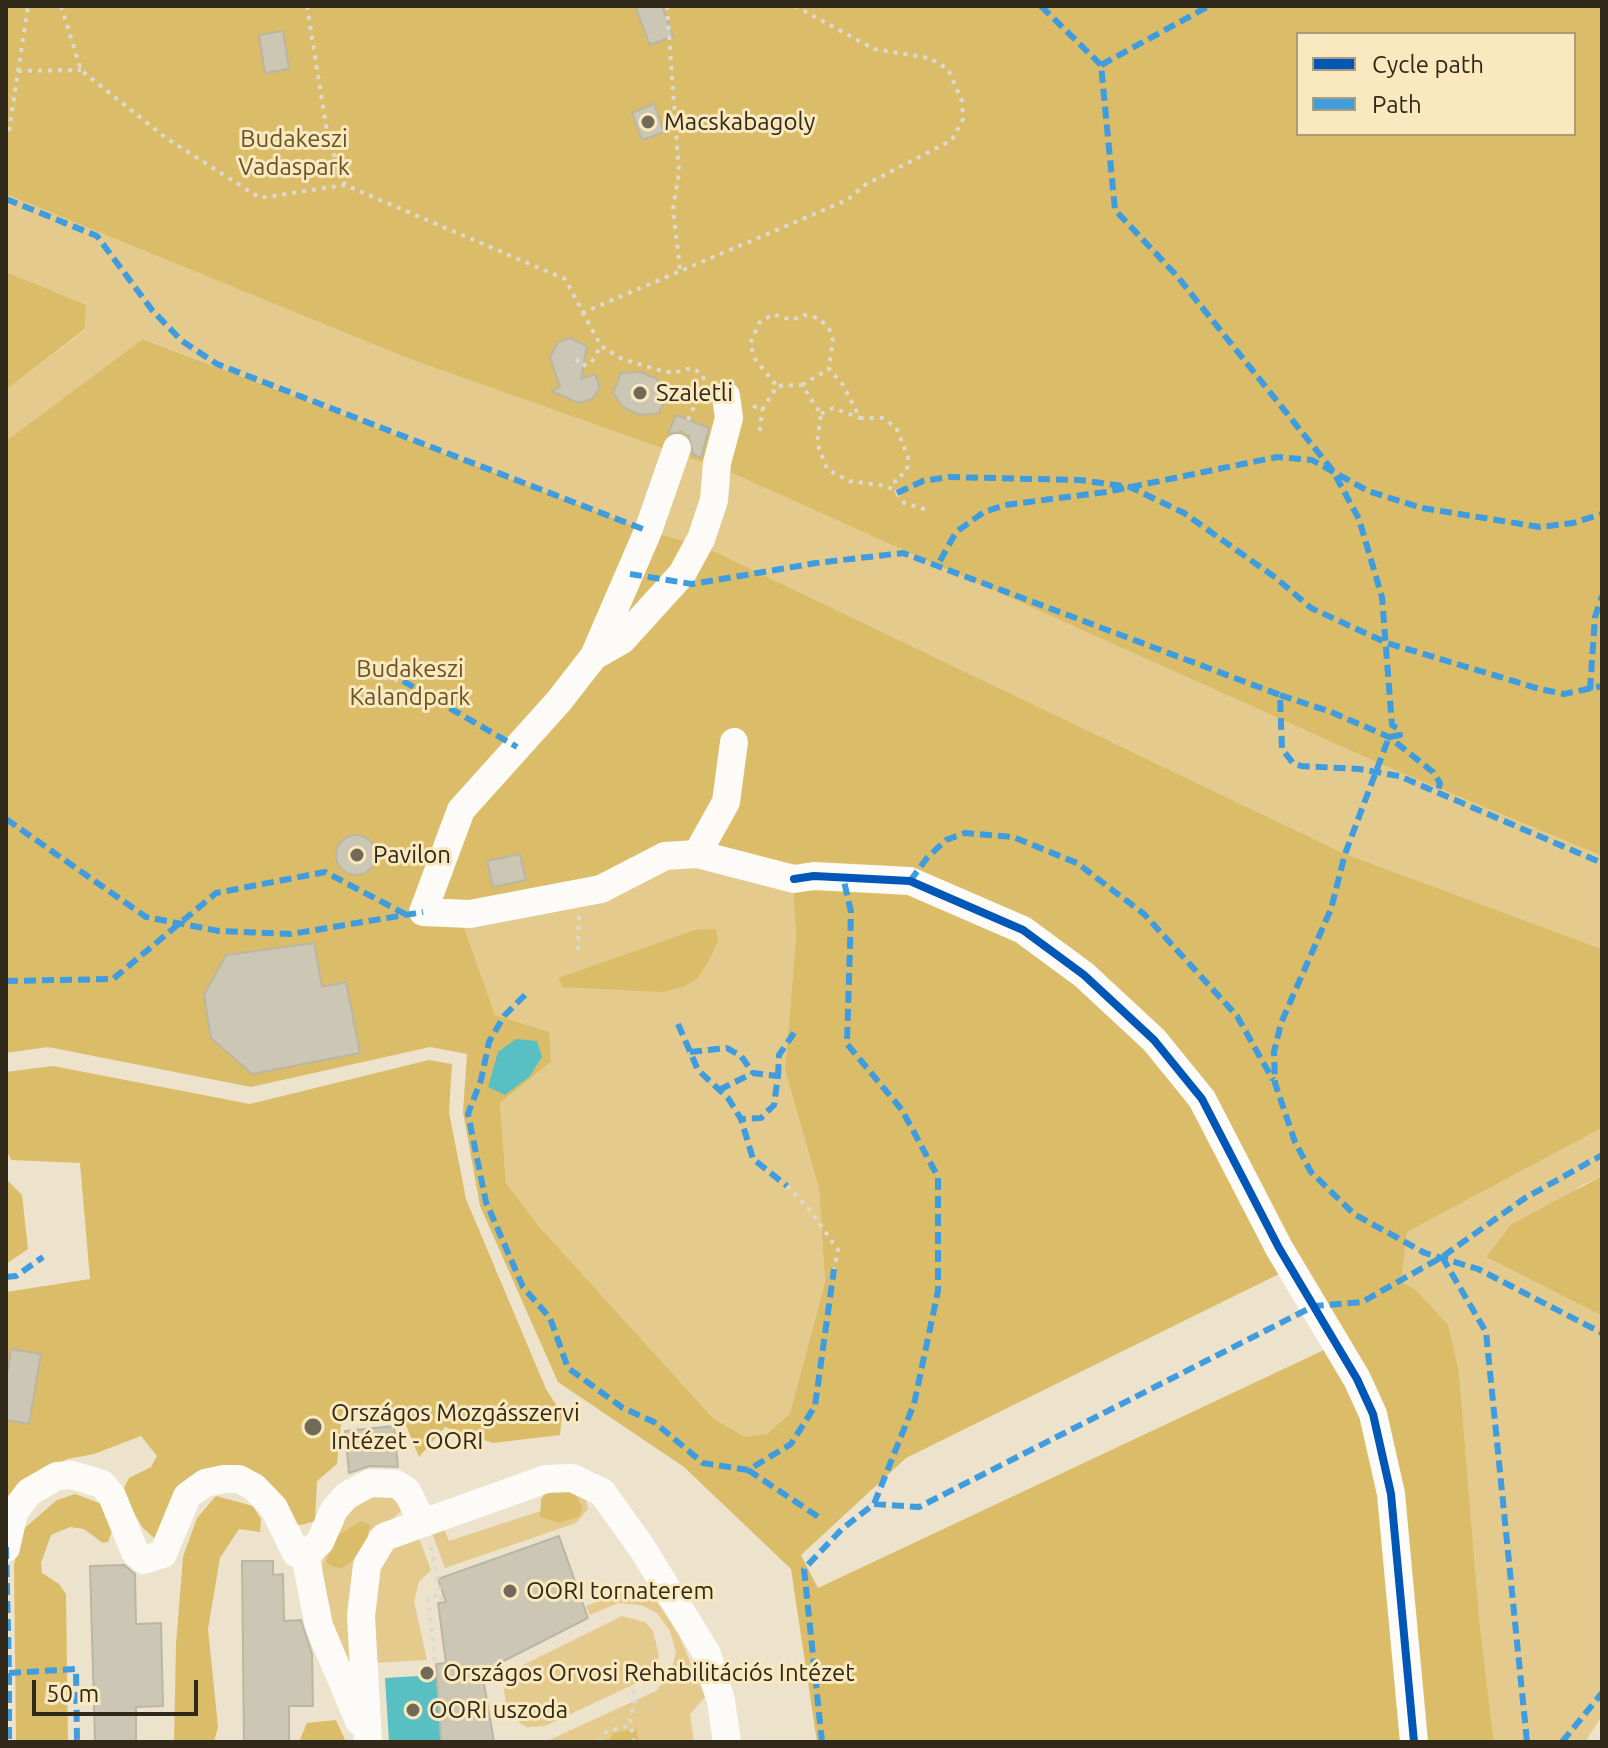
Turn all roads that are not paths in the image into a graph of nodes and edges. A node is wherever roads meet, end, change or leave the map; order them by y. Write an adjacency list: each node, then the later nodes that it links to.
1 (716, 390): 3 (street)
2 (677, 448): 3 (street)
3 (594, 656): 5 (street)
4 (734, 742): 5 (street)
5 (697, 854): 11 (street)
6 (422, 1522): 8 (street); 9 (street); 10 (street)
7 (6, 1548): 8 (street)
8 (305, 1555): 9 (street)
9 (368, 1741)
10 (727, 1742)
11 (1414, 1742)

